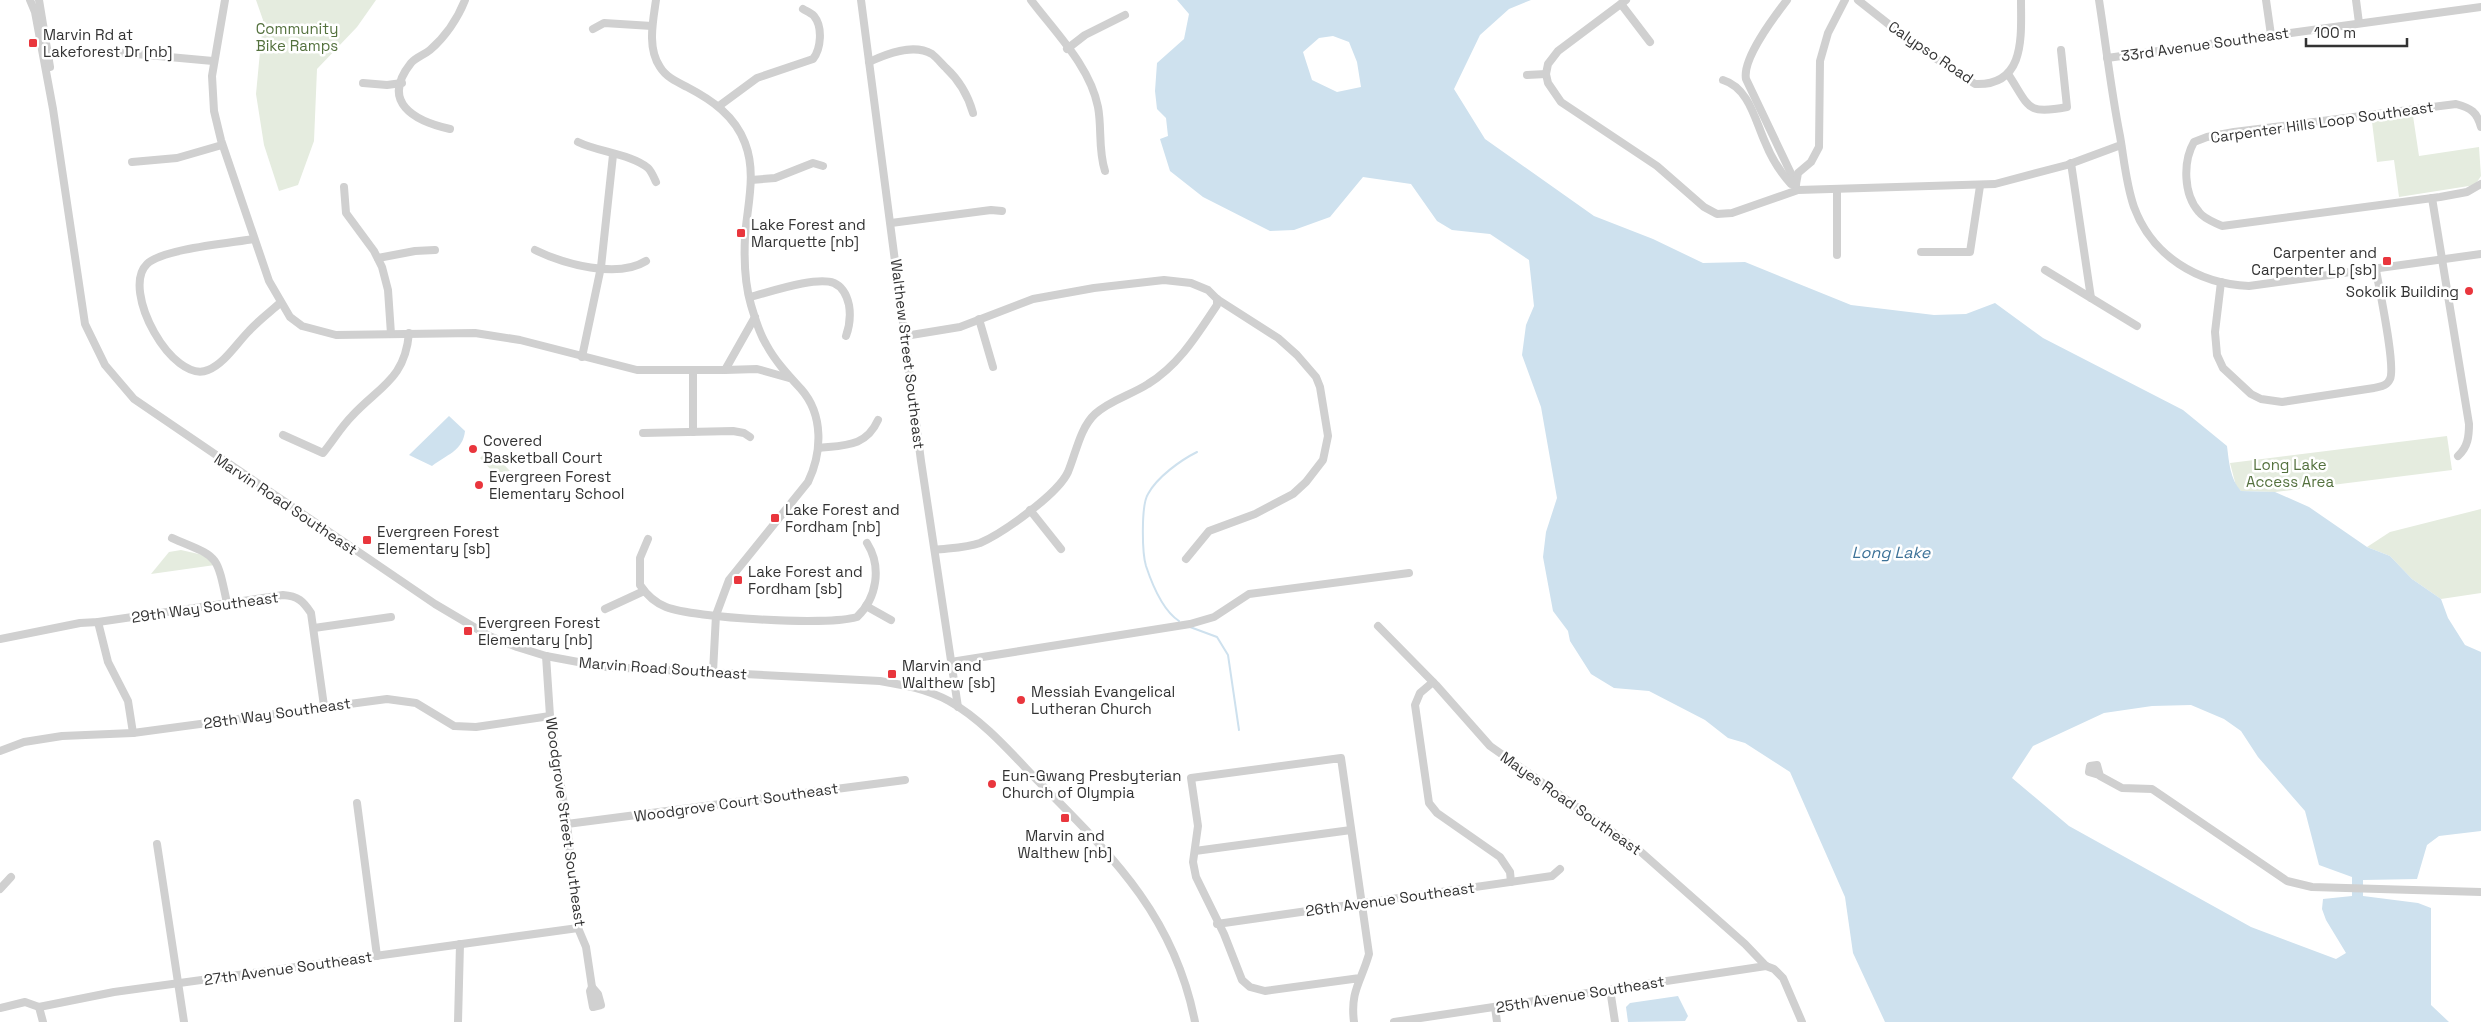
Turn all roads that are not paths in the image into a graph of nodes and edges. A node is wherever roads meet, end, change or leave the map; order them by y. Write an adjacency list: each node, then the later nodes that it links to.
1 (30, 0): 37 (street, Marvin Road Southeast)
2 (39, 0): 37 (street, Marvin Road Southeast)
3 (225, 0): 28 (street)
4 (465, 0): 35 (street)
5 (656, 0): 20 (street)
6 (861, 0): 29 (street, Walthew Street Southeast)
7 (1031, 0): 24 (street)
8 (1787, 0): 54 (street)
9 (1846, 0): 54 (street)
10 (1858, 0): 31 (street, Calypso Road)
11 (2021, 0): 31 (street)
12 (2099, 0): 27 (street)
13 (2266, 0): 22 (street)
14 (2356, 0): 19 (street)
15 (1623, 2): 23 (street); 30 (street)
16 (2481, 7): 19 (street, 33rd Avenue Southeast)
17 (803, 9): 36 (street)
18 (1125, 16): 24 (street)
19 (2359, 23): 22 (street, 33rd Avenue Southeast)
20 (652, 26): 21 (street); 36 (street)
21 (593, 29)
22 (2270, 35): 27 (street, 33rd Avenue Southeast)
23 (1650, 42)
24 (1067, 49): 48 (street)
25 (2061, 50): 31 (street)
26 (114, 52): 28 (street)
27 (2107, 58): 43 (street)
28 (214, 61): 42 (street)
29 (869, 62): 38 (street); 58 (street, Walthew Street Southeast)
30 (1546, 74): 32 (street); 54 (street)
31 (2008, 74)
32 (1527, 75)
33 (1723, 80): 54 (street)
34 (363, 83): 35 (street)
35 (402, 83): 40 (street)
36 (719, 106): 49 (street)
37 (54, 109): 114 (street, Marvin Road Southeast)
38 (972, 113)
39 (2481, 127): 56 (street, Carpenter Hills Loop Southeast)
40 (450, 128)
41 (578, 142): 44 (street)
42 (222, 145): 45 (street); 59 (street)
43 (2122, 145): 46 (street); 71 (street)
44 (613, 154): 50 (street); 68 (street)
45 (132, 162)
46 (2071, 163): 52 (street); 73 (street)
47 (823, 166): 49 (street)
48 (1106, 171)
49 (751, 180): 72 (street)
50 (656, 182)
51 (2481, 184): 56 (street, Carpenter Hills Loop Southeast)
52 (1980, 186): 55 (street); 62 (street)
53 (344, 187): 65 (street)
54 (1797, 187): 55 (street)
55 (1838, 189): 64 (street)
56 (2432, 198): 66 (street)
57 (1002, 211): 58 (street)
58 (890, 223): 82 (street, Walthew Street Southeast)
59 (254, 239): 75 (street); 75 (street)
60 (434, 250): 65 (street)
61 (535, 250): 68 (street)
62 (1921, 252)
63 (2481, 254): 66 (street)
64 (1837, 255)
65 (378, 258): 80 (street)
66 (2441, 260): 70 (street); 94 (street)
67 (646, 261): 68 (street)
68 (600, 267): 83 (street)
69 (2045, 270): 73 (street)
70 (2376, 270): 71 (street); 71 (street)
71 (2221, 282)
72 (750, 296): 76 (street); 81 (street)
73 (2091, 298): 78 (street)
74 (1217, 299): 77 (street); 95 (street); 101 (street)
75 (280, 303): 80 (street)
76 (755, 317): 86 (street); 87 (street)
77 (980, 319): 82 (street); 84 (street)
78 (2138, 326)
79 (409, 333): 80 (street); 83 (street); 91 (street)
80 (391, 334)
81 (846, 336)
82 (905, 336): 100 (street, Walthew Street Southeast)
83 (582, 357): 85 (street)
84 (993, 367)
85 (693, 370): 86 (street); 89 (street)
86 (725, 370): 87 (street)
87 (790, 378): 93 (street)
88 (878, 420): 93 (street)
89 (693, 432): 90 (street); 92 (street)
90 (643, 433)
91 (283, 435)
92 (750, 437)
93 (818, 448): 107 (street)
94 (2458, 456)
95 (1030, 510): 99 (street); 100 (street)
96 (172, 538): 104 (street)
97 (648, 539): 103 (street)
98 (867, 543): 105 (street)
99 (1061, 548)
100 (936, 550): 115 (street, Walthew Street Southeast)
101 (1186, 558)
102 (1409, 573): 115 (street)
103 (644, 590): 106 (street); 107 (street)
104 (226, 602): 110 (street, 29th Way Southeast); 112 (street, 29th Way Southeast)
105 (866, 606): 107 (street); 109 (street)
106 (605, 609)
107 (716, 616): 116 (street)
108 (391, 617): 112 (street)
109 (891, 620)
110 (98, 622): 113 (street, 29th Way Southeast); 121 (street)
111 (1378, 626): 117 (street, Mayes Road Southeast)
112 (314, 628): 118 (street, 29th Way Southeast)
113 (0, 639)
114 (546, 656): 116 (street, Marvin Road Southeast); 120 (street, Woodgrove Street Southeast)
115 (952, 662): 119 (street, Walthew Street Southeast)
116 (713, 672): 119 (street, Marvin Road Southeast)
117 (1433, 682): 132 (street); 140 (street, Mayes Road Southeast)
118 (324, 706): 120 (street, 28th Way Southeast); 121 (street, 28th Way Southeast)
119 (958, 707): 151 (street, Marvin Road Southeast)
120 (550, 716): 126 (street, Woodgrove Street Southeast)
121 (134, 733): 122 (street, 28th Way Southeast)
122 (0, 751)
123 (2099, 775): 134 (street)
124 (905, 780): 126 (street, Woodgrove Court Southeast)
125 (357, 803): 139 (street)
126 (567, 824): 137 (street, Woodgrove Street Southeast)
127 (1351, 830): 129 (street); 129 (street); 135 (street)
128 (157, 844): 142 (street)
129 (1195, 851): 136 (street)
130 (1560, 868): 132 (street, 26th Avenue Southeast)
131 (10, 876): 133 (street)
132 (1511, 882): 135 (street, 26th Avenue Southeast)
133 (0, 889)
134 (2481, 892)
135 (1361, 904): 136 (street, 26th Avenue Southeast); 141 (street)
136 (1217, 924): 141 (street)
137 (578, 928): 138 (street, 27th Avenue Southeast); 143 (street, Woodgrove Street Southeast)
138 (460, 944): 139 (street, 27th Avenue Southeast); 150 (street)
139 (377, 956): 142 (street, 27th Avenue Southeast)
140 (1766, 966): 144 (street, 25th Avenue Southeast); 156 (street, Mayes Road Southeast)
141 (1360, 978): 152 (street)
142 (178, 983): 145 (street, 27th Avenue Southeast); 149 (street)
143 (592, 987)
144 (1610, 989): 146 (street, 25th Avenue Southeast); 155 (street)
145 (40, 1007): 147 (street, 27th Avenue Southeast); 148 (street)
146 (1495, 1007): 153 (street, 25th Avenue Southeast); 154 (street)
147 (0, 1008)
148 (43, 1022)
149 (184, 1022)
150 (458, 1022)
151 (1195, 1022)
152 (1354, 1022)
153 (1394, 1022)
154 (1497, 1022)
155 (1615, 1022)
156 (1802, 1022)

